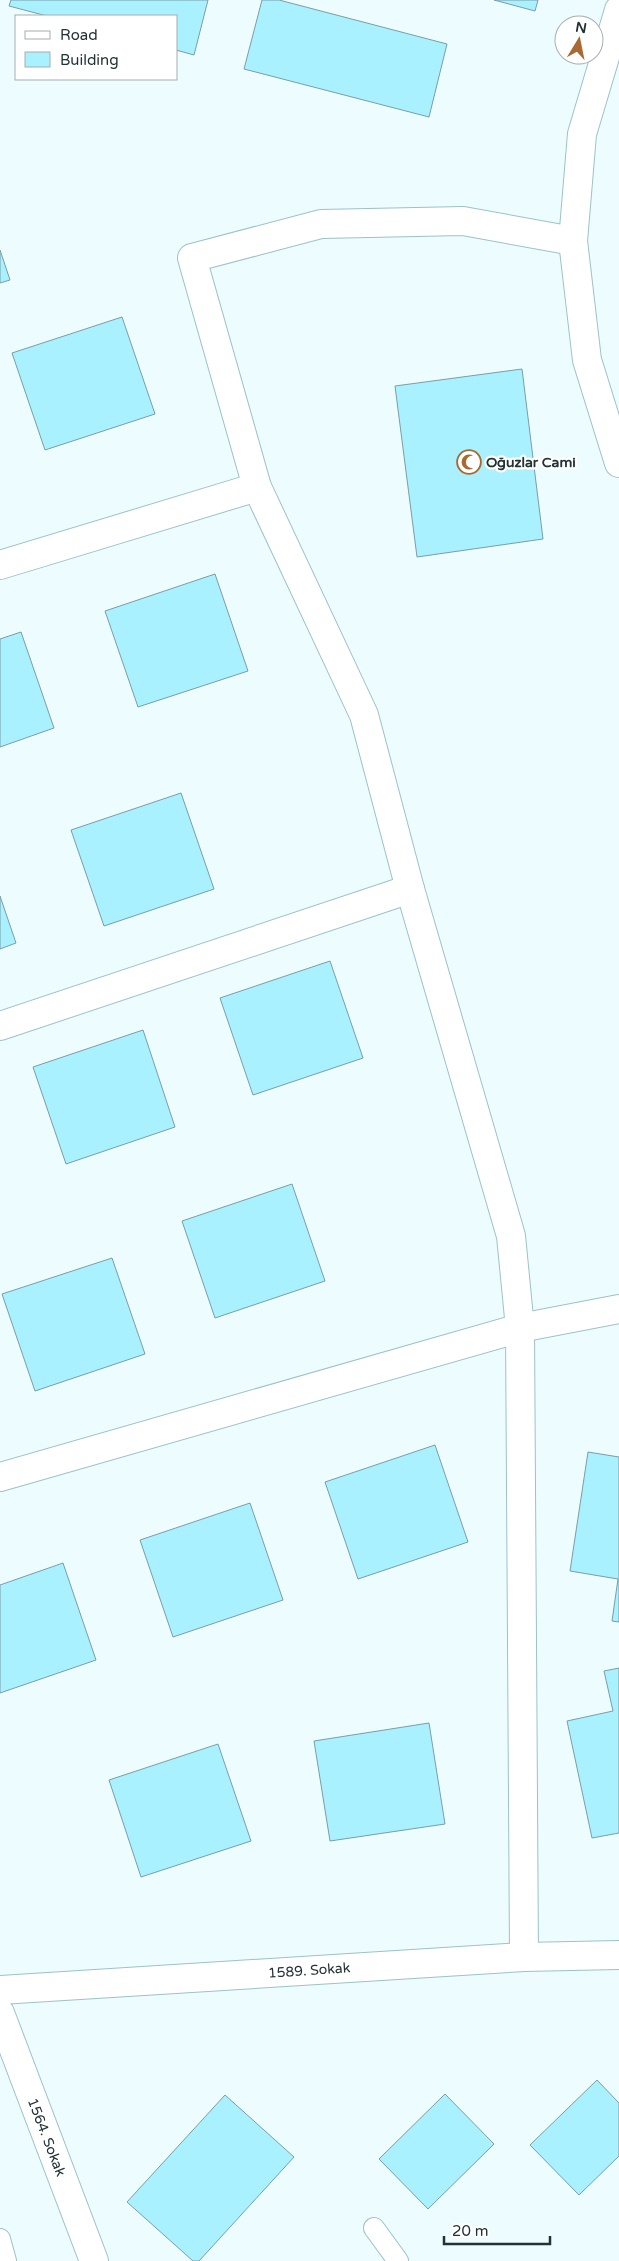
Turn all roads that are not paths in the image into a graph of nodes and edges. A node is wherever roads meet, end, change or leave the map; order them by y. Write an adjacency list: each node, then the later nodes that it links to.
1 (619, 10): 2 (street)
2 (573, 241): 3 (street); 4 (street)
3 (619, 463)
4 (257, 487): 5 (street); 6 (street)
5 (0, 565)
6 (410, 890): 7 (street); 9 (street)
7 (0, 1026)
8 (619, 1309): 9 (street)
9 (520, 1328): 10 (street); 12 (street)
10 (0, 1477)
11 (619, 1955): 12 (street, 1589. Sokak)
12 (524, 1957): 13 (street, 1589. Sokak)
13 (0, 1990)
14 (0, 2013): 18 (street, 1564. Sokak)
15 (374, 2228): 19 (lane)
16 (0, 2239): 17 (lane)
17 (6, 2261)
18 (94, 2261)
19 (398, 2261)

